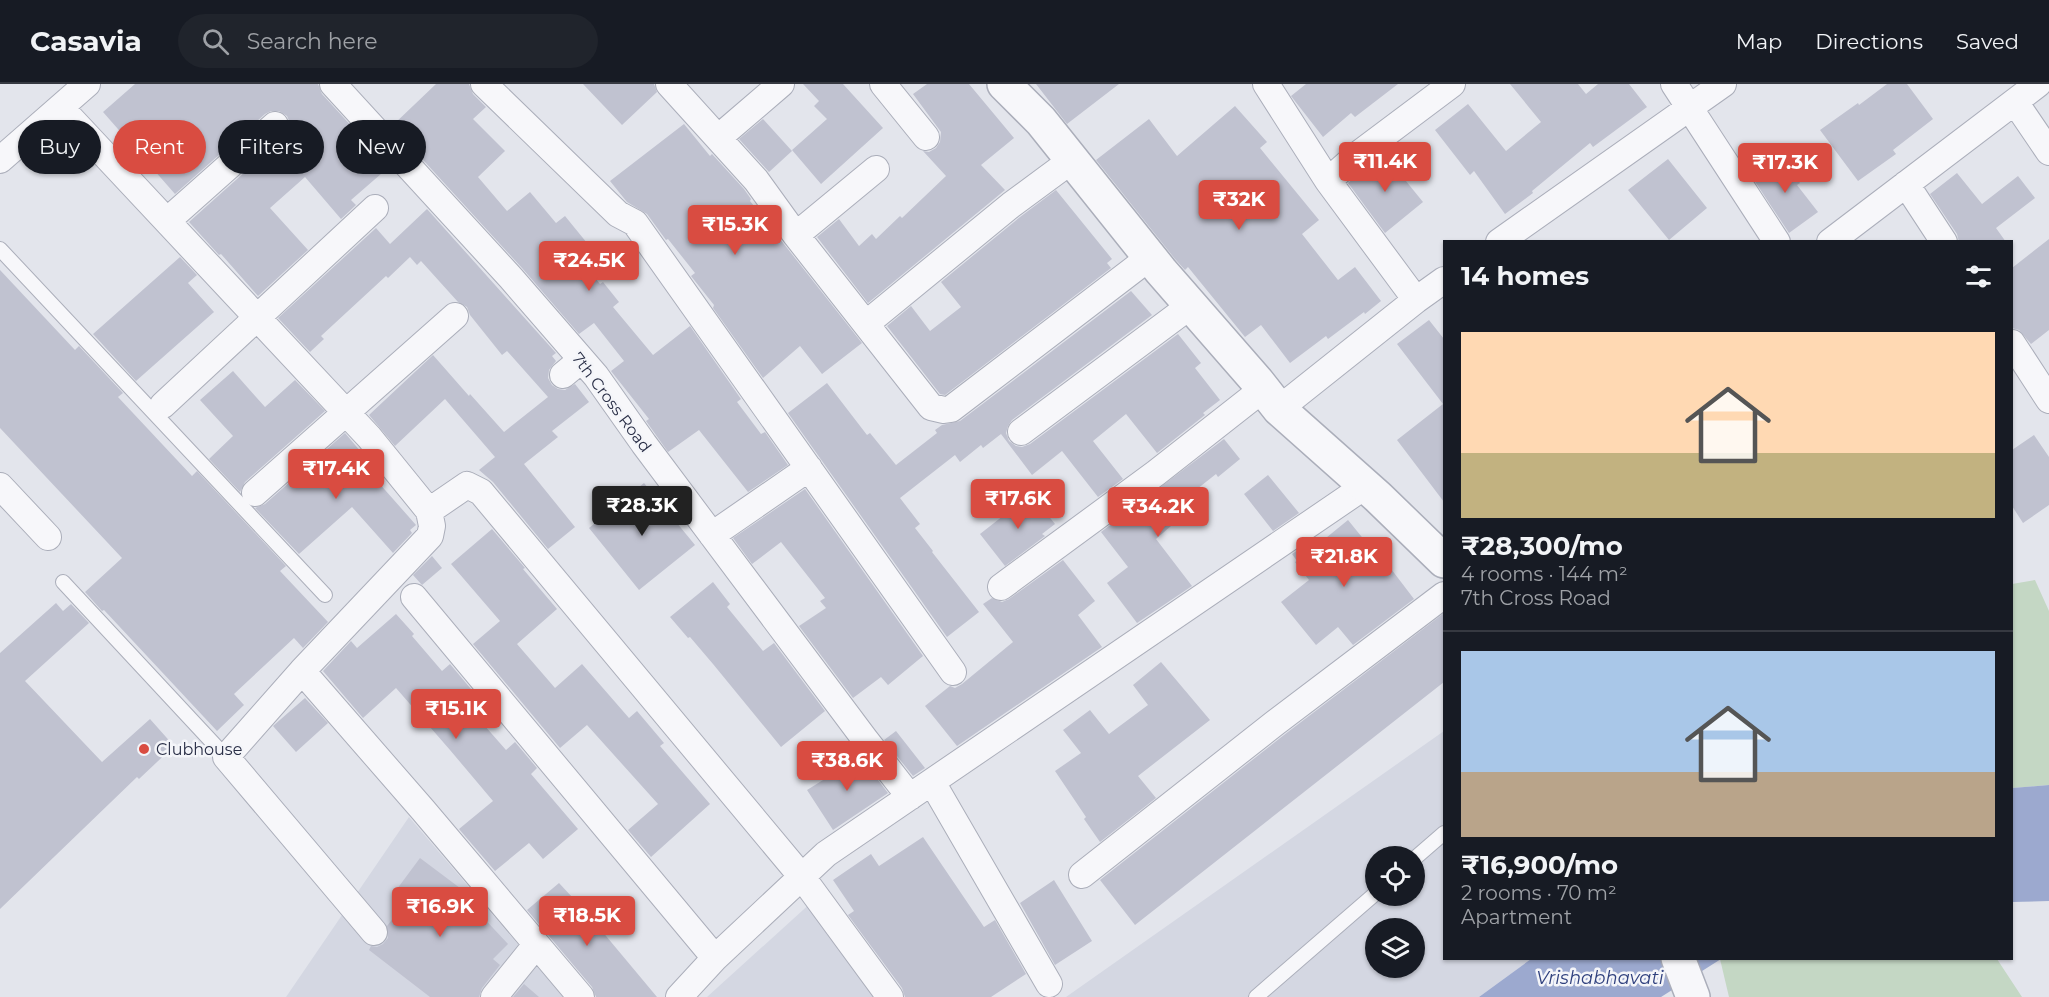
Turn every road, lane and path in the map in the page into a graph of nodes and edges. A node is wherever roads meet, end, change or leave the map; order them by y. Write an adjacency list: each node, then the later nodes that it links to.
1 (87, 84): 14 (street)
2 (333, 84): 51 (street, 7th Cross Road)
3 (484, 84): 46 (street)
4 (669, 84): 17 (street)
5 (781, 84): 17 (street)
6 (883, 84): 16 (street)
7 (1004, 84): 20 (street)
8 (1266, 84): 23 (street)
9 (1452, 84): 23 (street)
10 (1674, 84): 15 (street)
11 (1723, 84): 15 (street)
12 (2038, 84): 13 (street)
13 (2015, 102): 18 (street); 24 (street)
14 (62, 108): 19 (street); 26 (street)
15 (1689, 108): 28 (street); 29 (street)
16 (926, 136)
17 (718, 138): 27 (street)
18 (2049, 152)
19 (0, 160)
20 (1072, 160): 33 (street); 39 (street)
21 (876, 169): 27 (street)
22 (220, 174): 26 (street)
23 (1328, 181): 35 (street)
24 (1906, 184): 30 (street); 31 (street)
25 (375, 208): 38 (street)
26 (167, 221): 38 (street)
27 (796, 235): 39 (street)
28 (1502, 240)
29 (1776, 240)
30 (1833, 240)
31 (1943, 240)
32 (0, 249): 56 (lane)
33 (1150, 257): 36 (street); 39 (street)
34 (1443, 281): 35 (street)
35 (1416, 300): 41 (street)
36 (1190, 306): 41 (street); 45 (street)
37 (454, 316): 44 (street)
38 (258, 318): 43 (street); 44 (street)
39 (867, 323)
40 (2013, 345): 42 (street)
41 (1271, 399): 48 (street); 55 (street)
42 (2049, 400)
43 (163, 405)
44 (346, 412): 49 (street); 50 (street)
45 (1021, 432)
46 (809, 468): 51 (street); 60 (street)
47 (0, 486): 52 (street)
48 (1365, 486): 53 (street); 62 (street)
49 (255, 493)
50 (429, 511): 59 (street); 67 (street)
51 (712, 535): 63 (street, 7th Cross Road)
52 (48, 537)
53 (1439, 547)
54 (63, 582): 61 (lane)
55 (1001, 588)
56 (325, 595)
57 (1443, 596): 66 (street)
58 (414, 597): 71 (street)
59 (302, 671): 61 (street); 70 (street)
60 (953, 672)
61 (226, 757): 69 (street)
62 (932, 782): 63 (street); 72 (street)
63 (910, 797): 67 (street)
64 (1443, 834): 65 (lane)
65 (1425, 849)
66 (1082, 875)
67 (802, 877): 71 (street); 76 (street)
68 (1365, 903): 77 (lane)
69 (374, 932)
70 (536, 945): 73 (street); 74 (street)
71 (715, 958): 75 (street)
72 (1049, 984)
73 (494, 997)
74 (581, 997)
75 (679, 997)
76 (890, 997)
77 (1256, 997)

